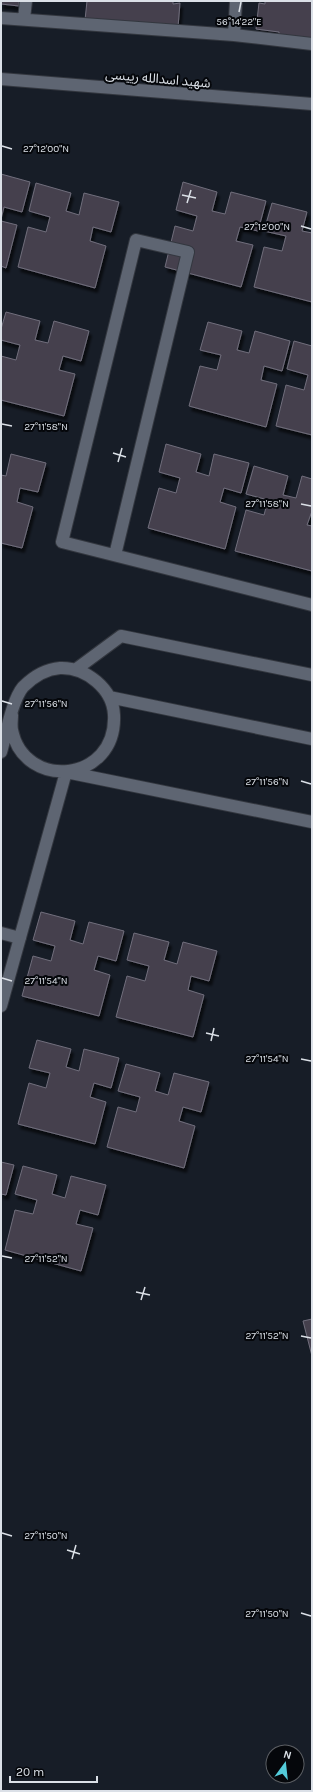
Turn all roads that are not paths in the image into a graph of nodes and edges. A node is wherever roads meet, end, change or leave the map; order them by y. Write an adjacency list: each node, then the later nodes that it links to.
1 (26, 1): 4 (street)
2 (236, 1): 5 (street)
3 (1, 18): 4 (street)
4 (24, 20): 5 (street)
5 (234, 35): 6 (street)
6 (312, 44)
7 (1, 79): 8 (street, شهید اسدالله رییسی)
8 (312, 104)
9 (115, 556): 9 (street); 10 (street)
10 (312, 605)
11 (75, 670): 12 (street); 13 (street); 14 (street)
12 (312, 676)
13 (109, 697): 15 (street); 17 (street)
14 (12, 715): 16 (street); 17 (street)
15 (312, 739)
16 (1, 752)
17 (66, 772): 18 (street); 20 (street)
18 (312, 822)
19 (1, 933): 20 (street)
20 (20, 938): 21 (street)
21 (1, 1006)

